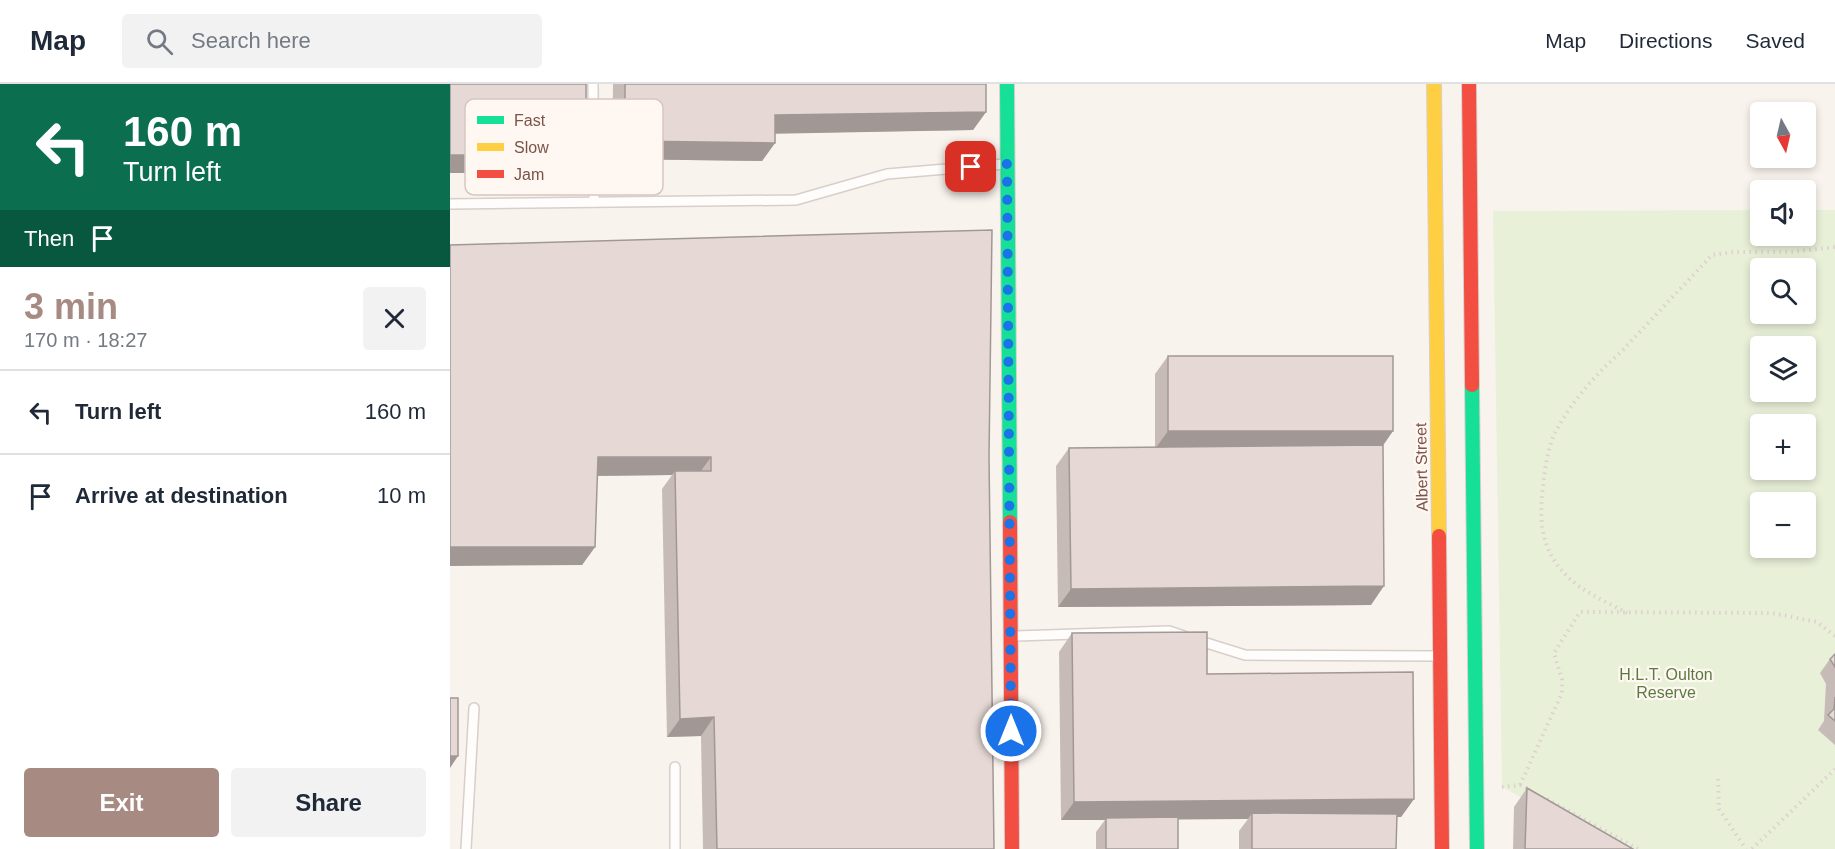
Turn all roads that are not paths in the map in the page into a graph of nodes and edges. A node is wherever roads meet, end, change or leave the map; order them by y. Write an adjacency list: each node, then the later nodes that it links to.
1 (593, 84): 5 (lane)
2 (1007, 84): 6 (main road)
3 (1434, 84): 7 (main road, Albert Street)
4 (1469, 84): 7 (main road, Albert Street)
5 (593, 99)
6 (1007, 164): 9 (lane); 11 (main road)
7 (1452, 166): 12 (main road, Albert Street); 12 (main road, Albert Street)
8 (594, 195): 9 (lane)
9 (594, 202): 10 (lane)
10 (450, 204)
11 (1010, 636): 12 (lane); 18 (main road)
12 (1457, 656): 14 (main road, Albert Street); 14 (main road, Albert Street)
13 (474, 708): 16 (lane)
14 (1458, 760): 19 (main road, Albert Street); 20 (main road, Albert Street)
15 (675, 767): 17 (lane)
16 (466, 849)
17 (675, 849)
18 (1012, 849)
19 (1442, 849)
20 (1476, 849)

